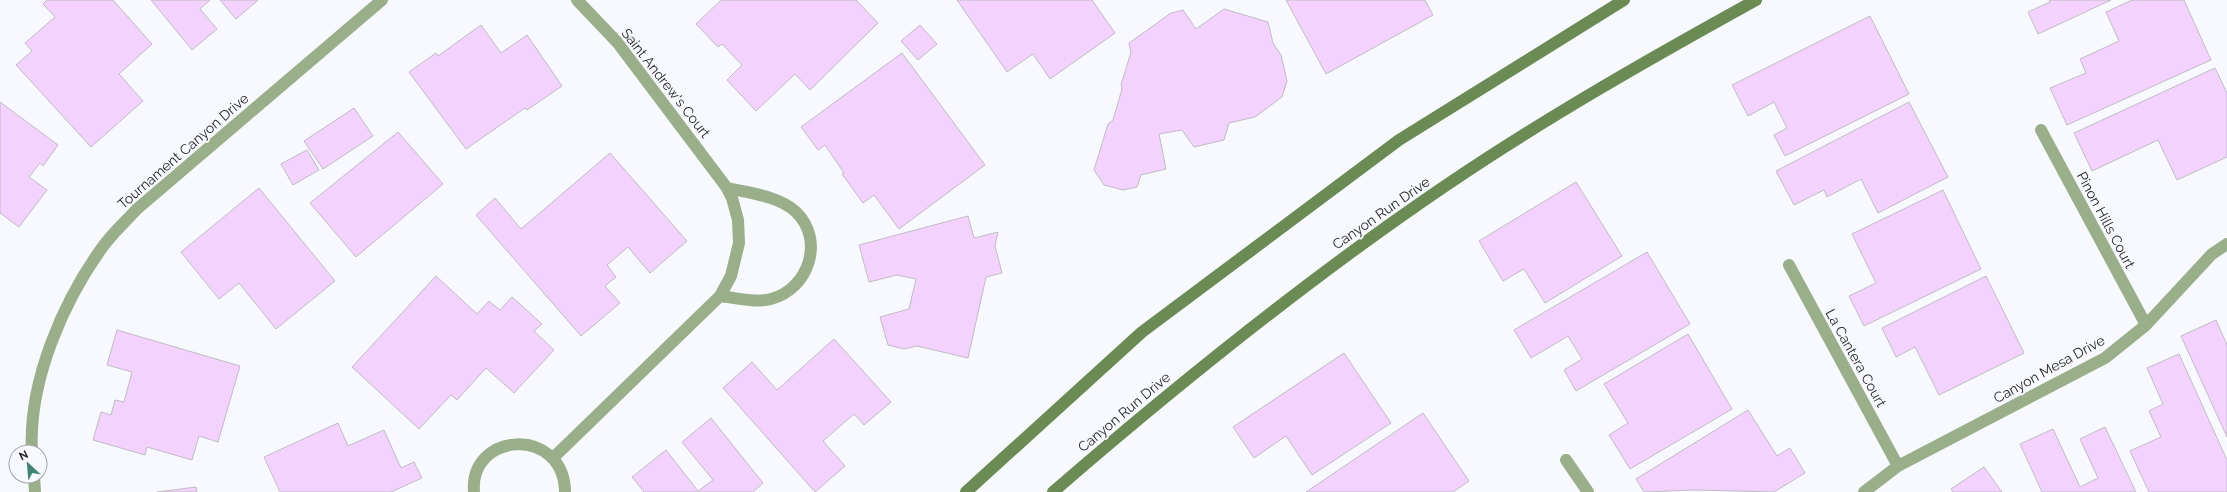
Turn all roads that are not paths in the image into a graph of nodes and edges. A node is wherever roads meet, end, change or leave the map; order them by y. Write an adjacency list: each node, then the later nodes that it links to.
1 (382, 0): 11 (street, Tournament Canyon Drive)
2 (576, 0): 6 (street, Saint Andrew's Court)
3 (1624, 0): 17 (street)
4 (1756, 0): 18 (street, Canyon Run Drive)
5 (2040, 130): 10 (street, Pinon Hills Court)
6 (727, 188): 9 (street, Saint Andrew's Court); 9 (street)
7 (2227, 244): 10 (street, Canyon Mesa Drive)
8 (1788, 265): 14 (street, La Cantera Court)
9 (720, 296): 12 (street, Saint Andrew's Court)
10 (2146, 325): 14 (street, Canyon Mesa Drive)
11 (32, 444)
12 (553, 458): 15 (street); 16 (street)
13 (1566, 460): 19 (street)
14 (1898, 466): 20 (street, Canyon Mesa Drive)
15 (474, 492)
16 (565, 492)
17 (966, 492)
18 (1053, 492)
19 (1588, 492)
20 (1864, 492)

